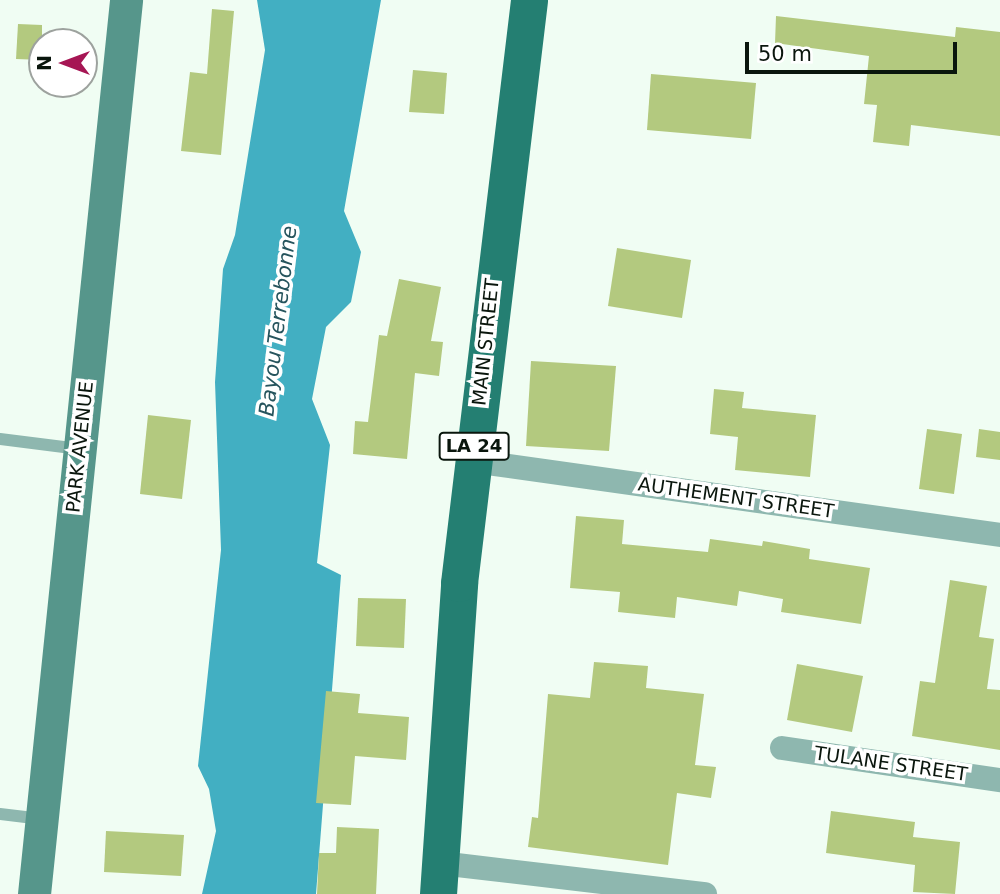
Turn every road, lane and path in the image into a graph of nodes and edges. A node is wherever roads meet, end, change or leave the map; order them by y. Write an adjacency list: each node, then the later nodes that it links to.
1 (126, 0): 4 (main road, PARK AVENUE)
2 (529, 0): 5 (main road, MAIN STREET / LA 24)
3 (0, 439): 4 (lane)
4 (80, 450): 10 (main road, PARK AVENUE)
5 (473, 461): 6 (street, AUTHEMENT STREET); 11 (main road, MAIN STREET / LA 24)
6 (1000, 535)
7 (782, 748): 8 (street, TULANE STREET)
8 (1000, 780)
9 (0, 814): 10 (lane)
10 (42, 819): 12 (main road, PARK AVENUE)
11 (439, 879): 13 (street)
12 (34, 894)
13 (705, 894)

